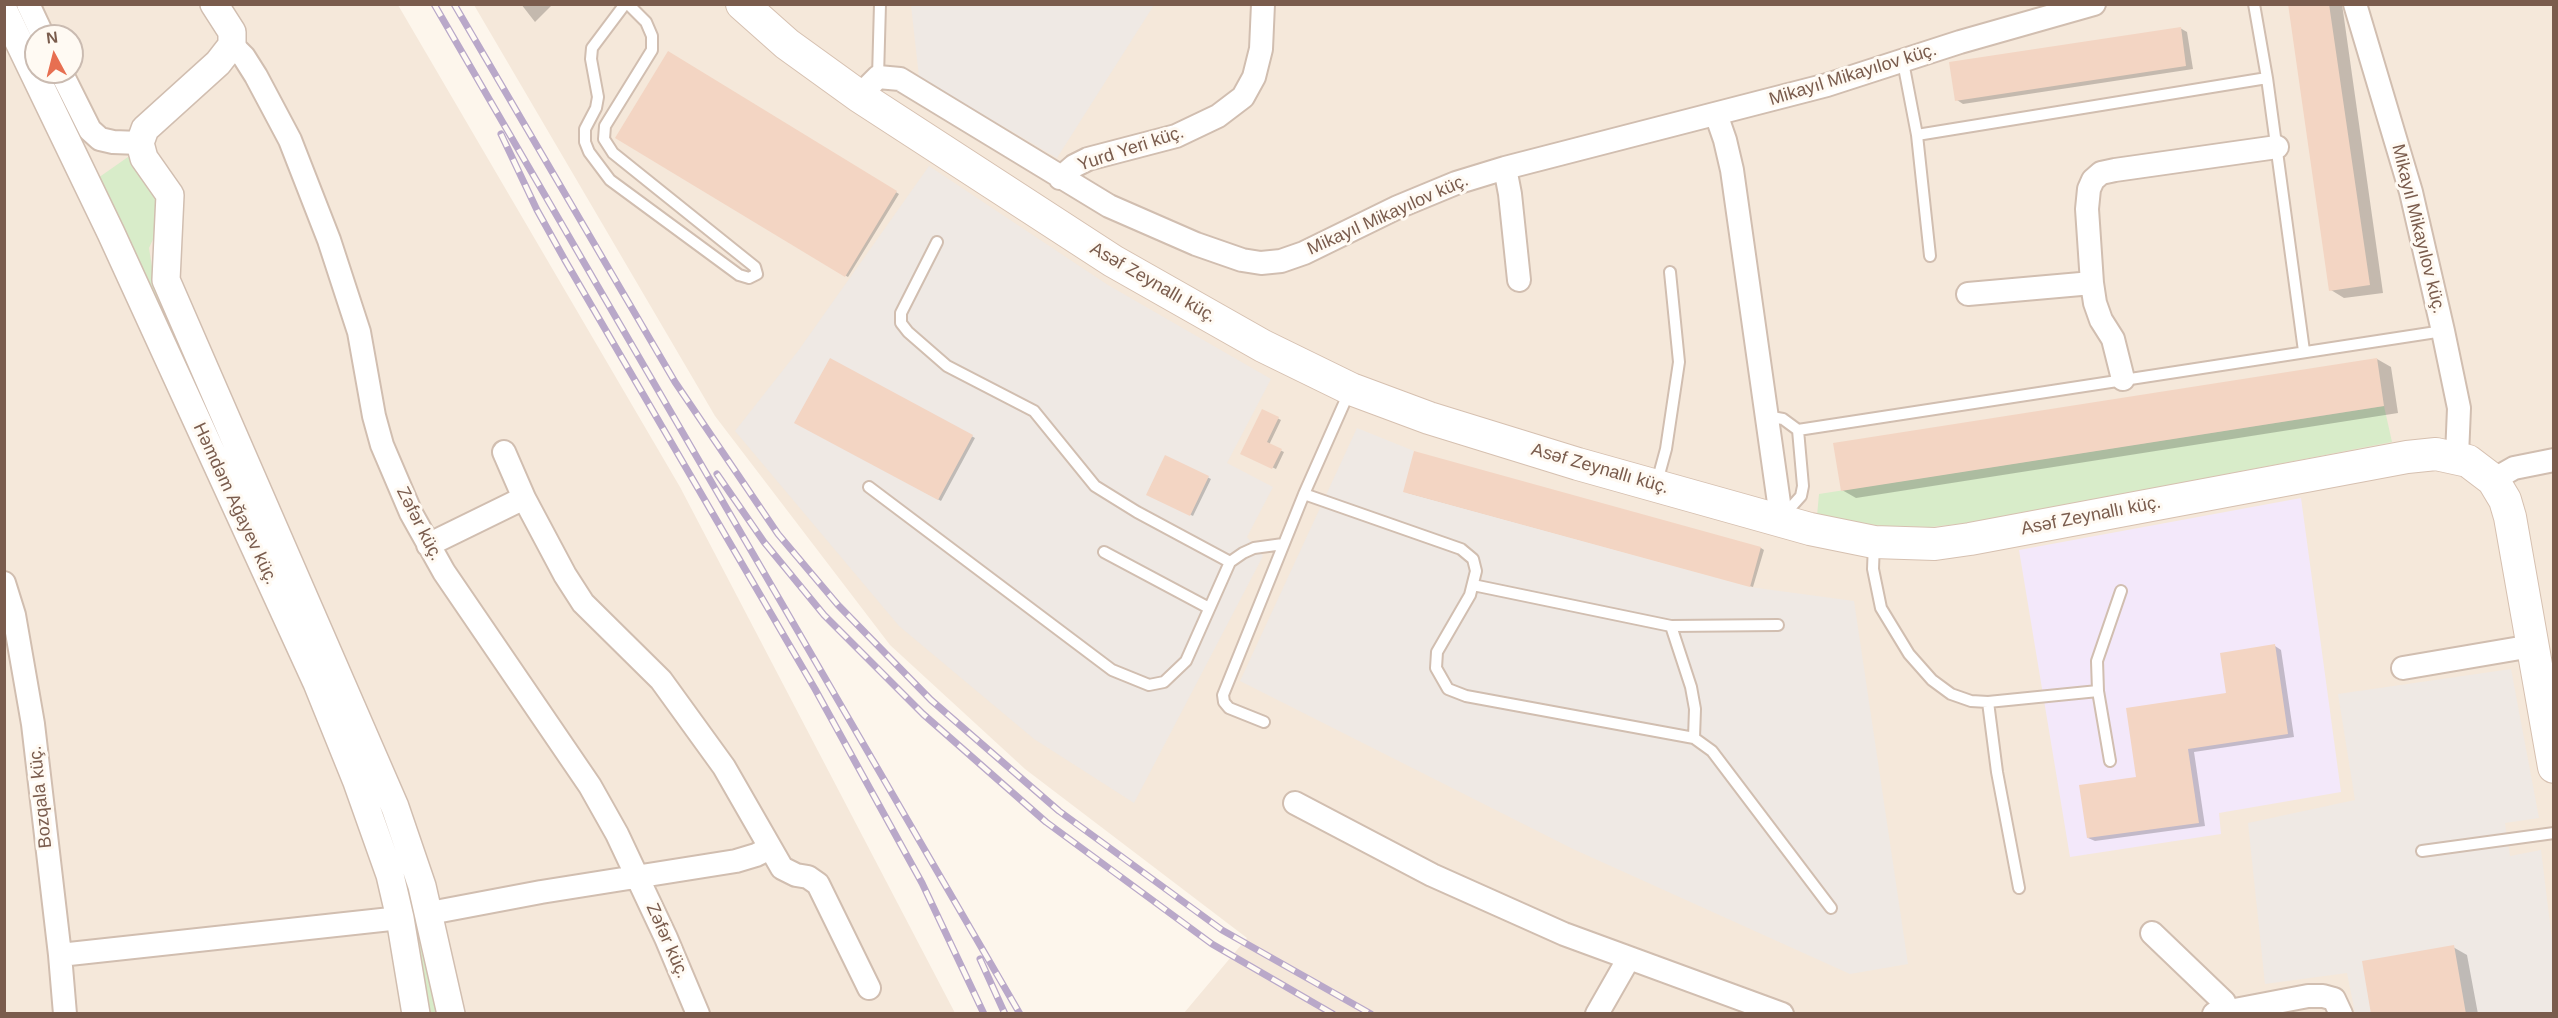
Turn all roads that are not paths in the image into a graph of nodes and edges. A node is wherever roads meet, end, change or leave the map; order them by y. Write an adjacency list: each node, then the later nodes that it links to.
1 (28, 4): 11 (street)
2 (214, 4): 12 (street, Zəfər küç.)
3 (627, 4): 3 (lane)
4 (742, 4): 16 (main road, Asəf Zeynallı küç.)
5 (880, 4): 16 (lane)
6 (1263, 4): 22 (street, Yurd Yeri küç.)
7 (2094, 4): 13 (street, Mikayıl Mikayılov küç.)
8 (2254, 4): 14 (lane)
9 (2355, 4): 29 (street, Mikayıl Mikayılov küç.)
10 (4, 11): 71 (street, Həmdəm Ağayev küç.)
11 (37, 24)
12 (232, 45): 19 (street); 46 (street, Zəfər küç.)
13 (1903, 62): 17 (street, Mikayıl Mikayılov küç.); 18 (lane)
14 (2267, 78): 18 (lane); 20 (lane)
15 (67, 84): 19 (street)
16 (869, 87): 22 (street, Mikayıl Mikayılov küç.); 32 (main road, Asəf Zeynallı küç.)
17 (1716, 114): 21 (street, Mikayıl Mikayılov küç.); 33 (street)
18 (1917, 135): 24 (lane)
19 (140, 143): 70 (street)
20 (2277, 147): 27 (street); 30 (lane)
21 (1505, 168): 22 (street, Mikayıl Mikayılov küç.); 26 (street)
22 (1060, 178)
23 (937, 242): 48 (lane)
24 (1930, 256)
25 (1670, 272): 39 (lane)
26 (1519, 280)
27 (2092, 283): 28 (street); 31 (street)
28 (1968, 294)
29 (2443, 331): 30 (lane); 36 (street, Mikayıl Mikayılov küç.)
30 (2304, 351): 31 (lane)
31 (2123, 379): 34 (lane)
32 (1351, 389): 39 (main road, Asəf Zeynallı küç.); 41 (lane)
33 (1766, 416): 34 (lane); 43 (street)
34 (1798, 430): 43 (lane)
35 (504, 452): 42 (street)
36 (2457, 456): 38 (main road); 44 (main road, Asəf Zeynallı küç.)
37 (2553, 460): 38 (street)
38 (2493, 480): 55 (main road)
39 (1656, 486): 43 (main road, Asəf Zeynallı küç.)
40 (869, 487): 52 (lane)
41 (1304, 494): 45 (lane); 50 (lane)
42 (524, 498): 46 (street); 65 (street)
43 (1779, 520): 44 (main road, Asəf Zeynallı küç.)
44 (1874, 542): 58 (lane)
45 (1283, 544): 48 (lane); 59 (lane)
46 (428, 545): 67 (street, Zəfər küç.)
47 (1104, 552): 52 (lane)
48 (1230, 562): 52 (lane)
49 (4, 583): 73 (street, Bozqala küç.)
50 (1473, 585): 54 (lane); 60 (lane)
51 (2121, 591): 57 (lane)
52 (1209, 608)
53 (1778, 625): 54 (lane)
54 (1671, 626): 60 (lane)
55 (2541, 663): 56 (street); 62 (main road)
56 (2403, 668)
57 (2098, 691): 58 (lane); 61 (lane)
58 (1988, 702): 68 (lane)
59 (1264, 722)
60 (1694, 738): 69 (lane)
61 (2110, 761)
62 (2553, 767)
63 (1295, 803): 74 (street)
64 (2553, 833): 66 (lane)
65 (770, 848): 67 (street); 75 (street)
66 (2422, 851)
67 (637, 876): 70 (street); 80 (street, Zəfər küç.)
68 (2019, 888)
69 (1831, 908)
70 (430, 913): 71 (street); 79 (street)
71 (400, 918): 73 (street); 78 (street, Həmdəm Ağayev küç.)
72 (2152, 933): 76 (street)
73 (60, 955): 77 (street, Bozqala küç.)
74 (1629, 958): 81 (street); 82 (street)
75 (869, 988)
76 (2224, 1013): 83 (street)
77 (65, 1014)
78 (416, 1014)
79 (451, 1014)
80 (698, 1014)
81 (1597, 1014)
82 (1782, 1014)
83 (2341, 1014)

